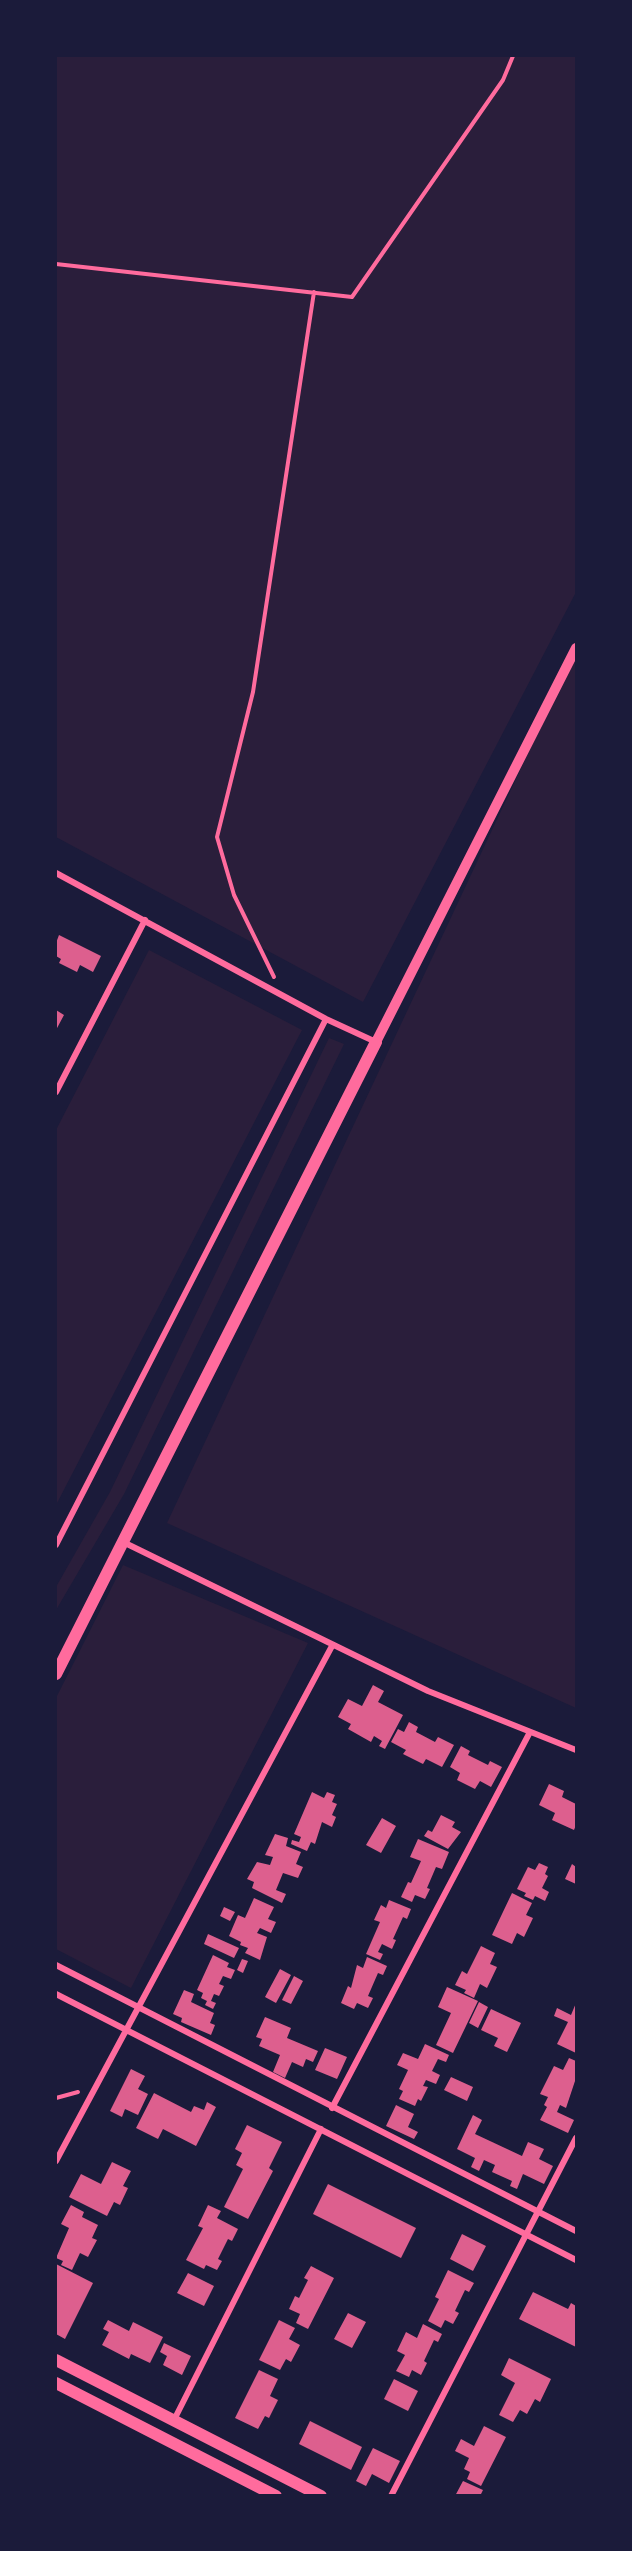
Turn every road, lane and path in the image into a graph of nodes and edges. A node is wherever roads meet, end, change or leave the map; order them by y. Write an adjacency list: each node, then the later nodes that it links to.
1 (513, 56): 3 (path)
2 (56, 264): 3 (path)
3 (314, 292): 7 (path)
4 (576, 648): 9 (street)
5 (56, 873): 6 (street)
6 (145, 920): 7 (street); 10 (street)
7 (282, 994): 8 (street)
8 (326, 1019): 9 (street); 12 (street)
9 (376, 1042): 11 (main road)
10 (56, 1092)
11 (123, 1542): 13 (street); 14 (main road)
12 (56, 1545)
13 (332, 1646): 16 (street); 20 (street)
14 (60, 1653): 15 (main road)
15 (56, 1674)
16 (530, 1732): 17 (street); 24 (street)
17 (576, 1750)
18 (56, 1965): 20 (street)
19 (56, 1994): 21 (street)
20 (137, 2006): 21 (street); 24 (street)
21 (125, 2029): 22 (street); 25 (street)
22 (93, 2089): 23 (path); 27 (street)
23 (56, 2098)
24 (332, 2108): 28 (street)
25 (321, 2129): 30 (street); 34 (street)
26 (576, 2138): 28 (street)
27 (56, 2161)
28 (538, 2211): 29 (street); 30 (street)
29 (576, 2231)
30 (526, 2234): 31 (street); 37 (street)
31 (576, 2260)
32 (56, 2360): 34 (main road)
33 (56, 2383): 35 (main road)
34 (174, 2420): 36 (main road)
35 (270, 2494)
36 (321, 2496)
37 (391, 2496)

